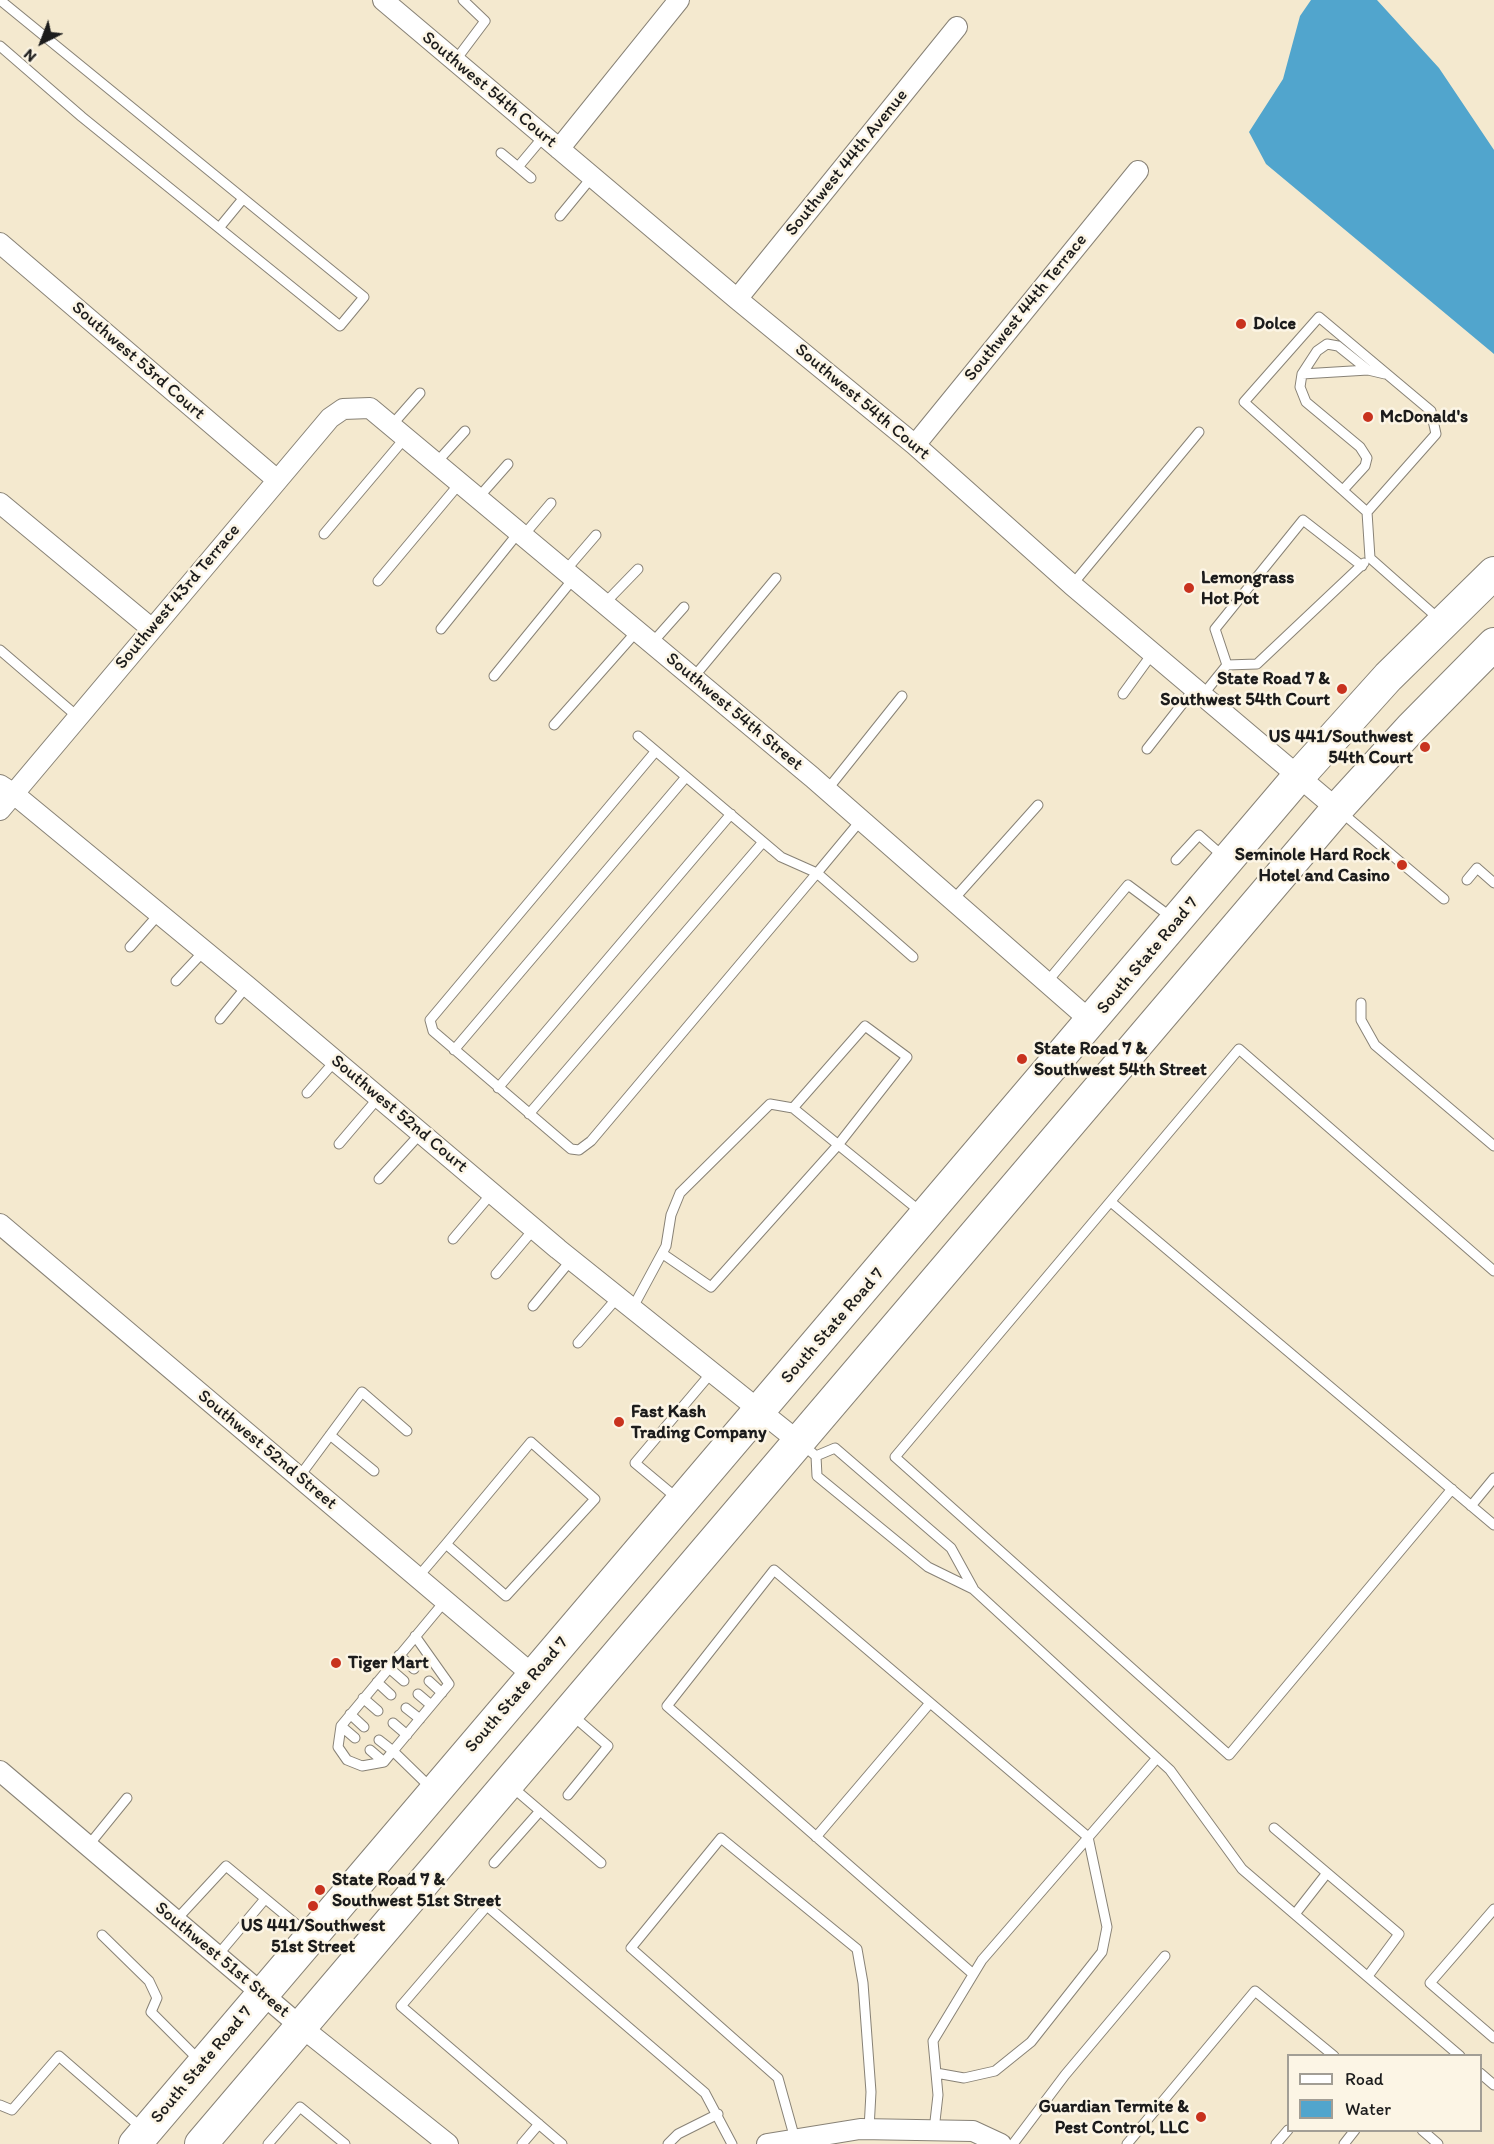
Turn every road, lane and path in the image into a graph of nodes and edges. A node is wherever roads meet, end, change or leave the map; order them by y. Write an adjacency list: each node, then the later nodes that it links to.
1 (0, 0): 14 (lane)
2 (383, 0): 7 (street, Southwest 54th Court)
3 (464, 0): 7 (lane)
4 (679, 0): 8 (street)
5 (957, 27): 18 (street, Southwest 44th Avenue)
6 (0, 46): 16 (lane)
7 (455, 61): 8 (street, Southwest 54th Court)
8 (551, 143): 10 (lane); 12 (street, Southwest 54th Court)
9 (501, 153): 10 (lane)
10 (518, 167): 13 (lane)
11 (1138, 171): 27 (street, Southwest 44th Terrace)
12 (592, 177): 15 (lane); 18 (street, Southwest 54th Court)
13 (531, 178)
14 (242, 200): 16 (lane); 16 (lane)
15 (560, 216)
16 (219, 228)
17 (0, 243): 30 (street, Southwest 53rd Court)
18 (737, 299): 27 (street, Southwest 54th Court)
19 (1368, 370): 20 (lane); 20 (lane); 21 (lane)
20 (1302, 374): 32 (lane)
21 (1388, 375): 32 (lane); 36 (lane)
22 (420, 393): 25 (lane)
23 (370, 408): 25 (street, Southwest 54th Street); 30 (street, Southwest 43rd Terrace)
24 (465, 431): 28 (lane)
25 (398, 432): 28 (street, Southwest 54th Street); 37 (lane)
26 (1199, 432): 47 (lane)
27 (915, 445): 47 (street, Southwest 54th Court)
28 (436, 463): 31 (street, Southwest 54th Street)
29 (508, 464): 33 (lane)
30 (276, 479): 51 (street, Southwest 43rd Terrace)
31 (460, 483): 33 (street, Southwest 54th Street); 46 (lane)
32 (1343, 490): 36 (lane)
33 (478, 498): 38 (street, Southwest 54th Street)
34 (0, 503): 51 (street)
35 (551, 503): 38 (lane)
36 (1367, 512): 40 (lane)
37 (324, 534)
38 (521, 534): 44 (street, Southwest 54th Street); 52 (lane)
39 (596, 535): 44 (lane)
40 (1370, 558): 41 (lane); 50 (lane)
41 (1362, 566): 57 (lane); 57 (lane)
42 (638, 569): 48 (lane)
43 (1494, 573): 50 (main road, South State Road 7)
44 (570, 575): 48 (street, Southwest 54th Street); 58 (lane)
45 (776, 578): 59 (lane)
46 (378, 581)
47 (1072, 585): 56 (street, Southwest 54th Court)
48 (604, 604): 53 (street, Southwest 54th Street)
49 (684, 607): 53 (lane)
50 (1443, 623): 69 (main road, South State Road 7)
51 (152, 629): 63 (street, Southwest 43rd Terrace)
52 (441, 629)
53 (644, 637): 59 (street, Southwest 54th Street); 64 (lane)
54 (1494, 644): 73 (main road)
55 (0, 650): 63 (lane)
56 (1152, 654): 60 (street, Southwest 54th Court); 61 (lane)
57 (1227, 665): 60 (lane)
58 (494, 676)
59 (693, 678): 71 (street, Southwest 54th Street)
60 (1198, 692): 66 (lane); 69 (street, Southwest 54th Court)
61 (1122, 694)
62 (902, 696): 71 (lane)
63 (78, 717): 70 (street, Southwest 43rd Terrace)
64 (554, 725)
65 (638, 736): 67 (lane)
66 (1147, 748)
67 (655, 752): 68 (lane); 96 (lane)
68 (686, 777): 75 (lane); 96 (lane)
69 (1298, 777): 73 (street, Southwest 54th Court); 79 (main road, South State Road 7)
70 (7, 789): 74 (street, Southwest 43rd Terrace); 85 (street, Southwest 52nd Court)
71 (827, 790): 76 (street, Southwest 54th Street)
72 (1038, 805): 84 (lane)
73 (1337, 809): 83 (lane); 125 (main road)
74 (0, 810)
75 (731, 814): 77 (lane); 98 (lane)
76 (861, 820): 80 (lane); 84 (street, Southwest 54th Street)
77 (763, 842): 80 (lane); 102 (lane)
78 (1176, 860): 79 (lane)
79 (1229, 862): 86 (main road, South State Road 7)
80 (817, 873): 89 (lane); 102 (lane)
81 (1467, 880): 82 (lane)
82 (1494, 883)
83 (1444, 899)
84 (953, 900): 91 (street, Southwest 54th Street)
85 (159, 914): 87 (lane); 88 (street, Southwest 52nd Court)
86 (1178, 922): 91 (lane); 95 (main road, South State Road 7)
87 (130, 947)
88 (204, 951): 90 (lane); 92 (street, Southwest 52nd Court)
89 (912, 957)
90 (176, 981)
91 (1047, 982): 95 (street, Southwest 54th Street)
92 (246, 986): 94 (lane); 97 (street, Southwest 52nd Court)
93 (1361, 1003): 106 (lane)
94 (220, 1019)
95 (1092, 1022): 110 (main road, South State Road 7)
96 (454, 1050): 98 (lane)
97 (335, 1061): 99 (lane); 100 (street, Southwest 52nd Court)
98 (498, 1088): 102 (lane)
99 (307, 1093)
100 (379, 1098): 103 (street, Southwest 52nd Court); 104 (lane)
101 (793, 1108): 105 (lane); 105 (lane); 114 (lane)
102 (529, 1114)
103 (421, 1133): 107 (lane); 108 (street, Southwest 52nd Court)
104 (339, 1144)
105 (838, 1145): 110 (lane); 114 (lane)
106 (1494, 1146)
107 (379, 1179)
108 (492, 1193): 112 (street, Southwest 52nd Court); 113 (lane)
109 (1111, 1202): 116 (lane); 129 (lane); 129 (lane)
110 (926, 1216): 122 (main road, South State Road 7)
111 (0, 1224): 127 (street, Southwest 52nd Street)
112 (534, 1229): 115 (street, Southwest 52nd Court); 117 (lane)
113 (453, 1239)
114 (663, 1254): 118 (lane)
115 (571, 1260): 118 (street, Southwest 52nd Court); 119 (lane)
116 (1494, 1271)
117 (496, 1274)
118 (625, 1303): 120 (lane); 121 (street, Southwest 52nd Court)
119 (533, 1306)
120 (578, 1343)
121 (712, 1372): 122 (street, Southwest 52nd Court); 130 (lane)
122 (761, 1410): 125 (street, Southwest 52nd Court); 130 (main road, South State Road 7)
123 (407, 1431): 124 (lane)
124 (330, 1435): 126 (lane); 127 (lane)
125 (807, 1449): 135 (lane); 135 (lane); 153 (main road)
126 (374, 1471)
127 (298, 1477): 134 (street, Southwest 52nd Street)
128 (1494, 1478): 131 (lane)
129 (1452, 1489): 131 (lane)
130 (682, 1502): 141 (main road, South State Road 7)
131 (1471, 1506): 132 (lane)
132 (1494, 1526)
133 (446, 1544): 133 (lane); 134 (lane)
134 (418, 1577): 136 (street, Southwest 52nd Street)
135 (973, 1589): 164 (lane)
136 (445, 1601): 137 (lane); 141 (street, Southwest 52nd Street)
137 (415, 1636): 138 (lane); 145 (lane)
138 (399, 1655): 139 (lane); 140 (lane)
139 (389, 1668): 142 (lane); 144 (lane)
140 (414, 1668)
141 (534, 1676): 168 (main road, South State Road 7)
142 (404, 1681)
143 (429, 1681): 145 (lane)
144 (377, 1682): 147 (lane); 148 (lane)
145 (442, 1693): 150 (lane)
146 (418, 1694): 150 (lane)
147 (391, 1695)
148 (363, 1698): 152 (lane); 154 (lane)
149 (930, 1703): 173 (lane); 173 (lane); 174 (lane)
150 (431, 1705): 155 (lane)
151 (406, 1708): 155 (lane)
152 (378, 1711)
153 (568, 1711): 167 (main road); 169 (lane)
154 (350, 1714): 157 (lane); 158 (lane)
155 (420, 1719): 159 (lane)
156 (393, 1724): 159 (lane)
157 (341, 1726): 160 (lane); 165 (lane)
158 (364, 1727)
159 (407, 1735): 163 (lane)
160 (356, 1737)
161 (379, 1740): 163 (lane)
162 (370, 1750): 165 (lane)
163 (393, 1751): 165 (lane); 168 (lane)
164 (1157, 1758): 174 (lane); 181 (lane)
165 (384, 1762)
166 (0, 1771): 175 (street, Southwest 51st Street)
167 (507, 1783): 171 (lane); 190 (main road)
168 (434, 1791): 184 (main road, South State Road 7)
169 (568, 1795)
170 (127, 1798): 175 (lane)
171 (540, 1811): 176 (lane); 177 (lane)
172 (1274, 1828): 178 (lane)
173 (816, 1837): 187 (lane)
174 (1088, 1837): 187 (lane); 195 (lane)
175 (88, 1846): 182 (street, Southwest 51st Street)
176 (494, 1863)
177 (601, 1863)
178 (1327, 1873): 181 (lane); 188 (lane)
179 (266, 1899): 182 (lane); 184 (lane); 185 (lane)
180 (1494, 1909): 191 (lane)
181 (1295, 1914): 188 (lane)
182 (176, 1920): 185 (street, Southwest 51st Street)
183 (102, 1935): 194 (lane)
184 (311, 1936): 189 (main road, South State Road 7)
185 (217, 1956): 189 (street, Southwest 51st Street)
186 (1165, 1956): 218 (lane)
187 (973, 1974): 195 (lane)
188 (1368, 1976): 193 (lane)
189 (262, 1994): 190 (street, Southwest 51st Street); 194 (main road, South State Road 7)
190 (300, 2026): 208 (main road); 211 (street, Southwest 51st Street)
191 (1494, 2038)
192 (1333, 2054): 219 (lane)
193 (1459, 2054)
194 (202, 2064): 206 (main road, South State Road 7)
195 (936, 2073): 202 (lane)
196 (1482, 2075): 197 (lane)
197 (1494, 2085)
198 (0, 2105): 206 (lane)
199 (718, 2114): 200 (lane); 214 (lane); 215 (lane)
200 (539, 2124): 212 (lane); 213 (lane)
201 (869, 2129): 202 (street); 207 (street); 207 (lane)
202 (934, 2130): 217 (street)
203 (1287, 2131): 220 (lane)
204 (1353, 2132): 221 (lane)
205 (1424, 2132): 222 (lane)
206 (141, 2138)
207 (795, 2139): 216 (street)
208 (201, 2144)
209 (268, 2144): 210 (lane)
210 (345, 2144)
211 (448, 2144)
212 (522, 2144)
213 (562, 2144)
214 (668, 2144)
215 (732, 2144)
216 (767, 2144)
217 (1001, 2144)
218 (1013, 2144)
219 (1127, 2144)
220 (1276, 2144)
221 (1344, 2144)
222 (1438, 2144)

